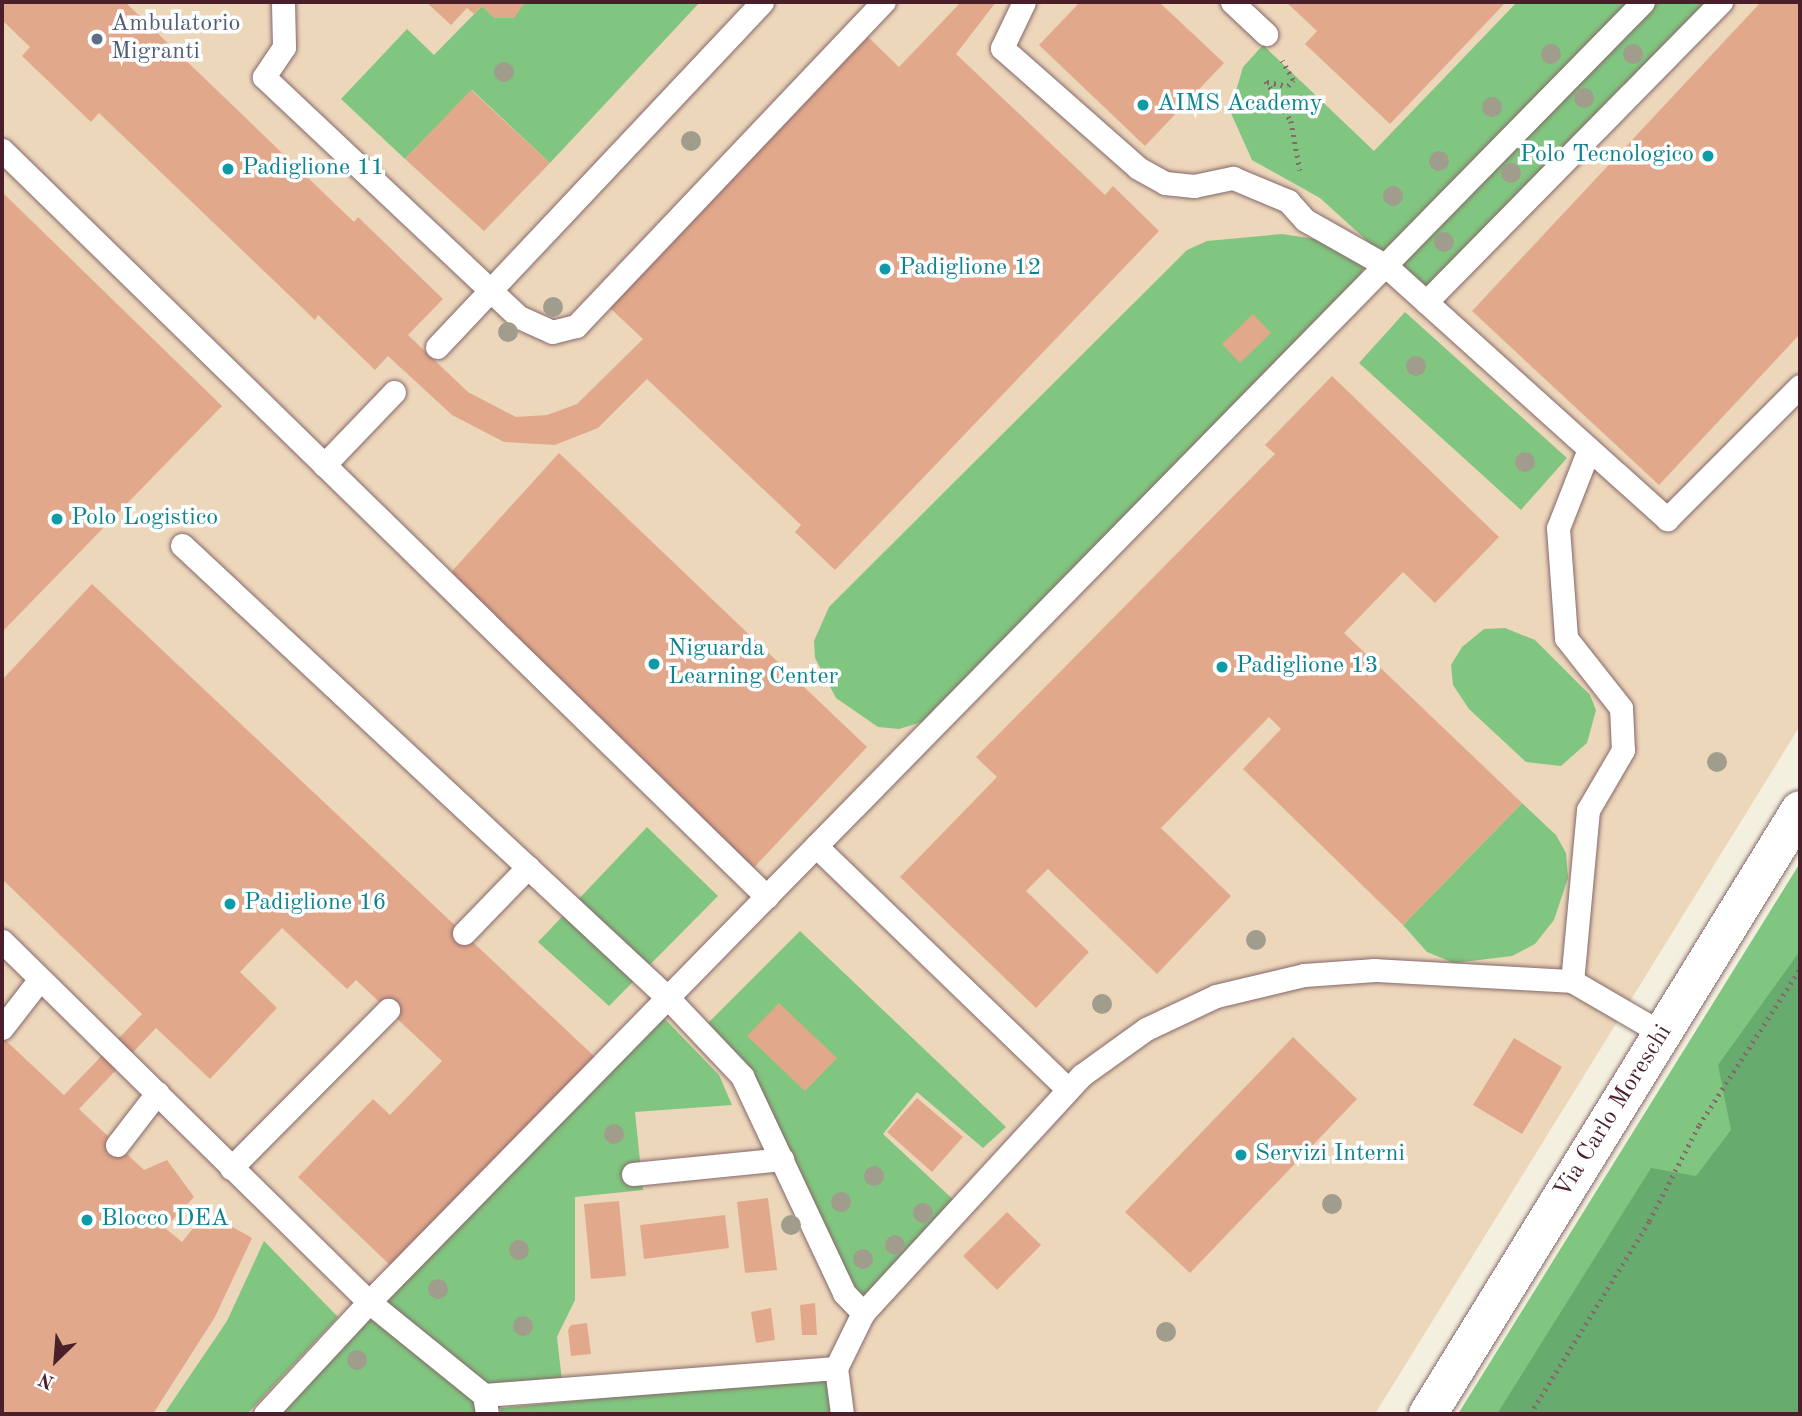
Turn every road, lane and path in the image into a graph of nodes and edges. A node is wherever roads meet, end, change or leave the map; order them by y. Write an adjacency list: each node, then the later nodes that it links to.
1 (284, 2): 13 (lane)
2 (762, 2): 13 (lane)
3 (884, 2): 13 (lane)
4 (1024, 2): 12 (lane)
5 (1233, 2): 8 (lane)
6 (1643, 2): 12 (lane)
7 (1721, 2): 14 (lane)
8 (1266, 34)
9 (1266, 81): 11 (path)
10 (2, 150): 19 (lane)
11 (1301, 180)
12 (1385, 265): 14 (lane); 22 (lane)
13 (491, 291): 15 (lane)
14 (1426, 302): 18 (lane)
15 (437, 347)
16 (1800, 386): 18 (lane)
17 (394, 392): 19 (lane)
18 (1589, 449): 29 (lane)
19 (324, 465): 24 (lane)
20 (182, 545): 23 (lane)
21 (1800, 810): 33 (street, Via Carlo Moreschi)
22 (816, 846): 24 (lane); 34 (lane)
23 (528, 867): 25 (lane); 30 (lane)
24 (766, 897): 30 (lane)
25 (464, 933)
26 (2, 941): 28 (lane)
27 (1800, 970): 47 (path)
28 (40, 979): 32 (lane); 35 (lane)
29 (1572, 981): 33 (lane); 34 (lane)
30 (668, 998): 37 (lane); 40 (lane)
31 (387, 1010): 38 (lane)
32 (2, 1028)
33 (1663, 1034): 46 (street, Via Carlo Moreschi)
34 (1068, 1089): 41 (lane)
35 (157, 1093): 36 (lane); 38 (lane)
36 (117, 1145)
37 (782, 1159): 39 (lane); 41 (lane)
38 (231, 1168): 40 (lane)
39 (633, 1174)
40 (369, 1302): 43 (lane); 44 (lane)
41 (863, 1313): 42 (lane)
42 (836, 1368): 43 (lane); 45 (lane)
43 (486, 1405)
44 (265, 1414)
45 (842, 1414)
46 (1428, 1414)
47 (1530, 1414)

